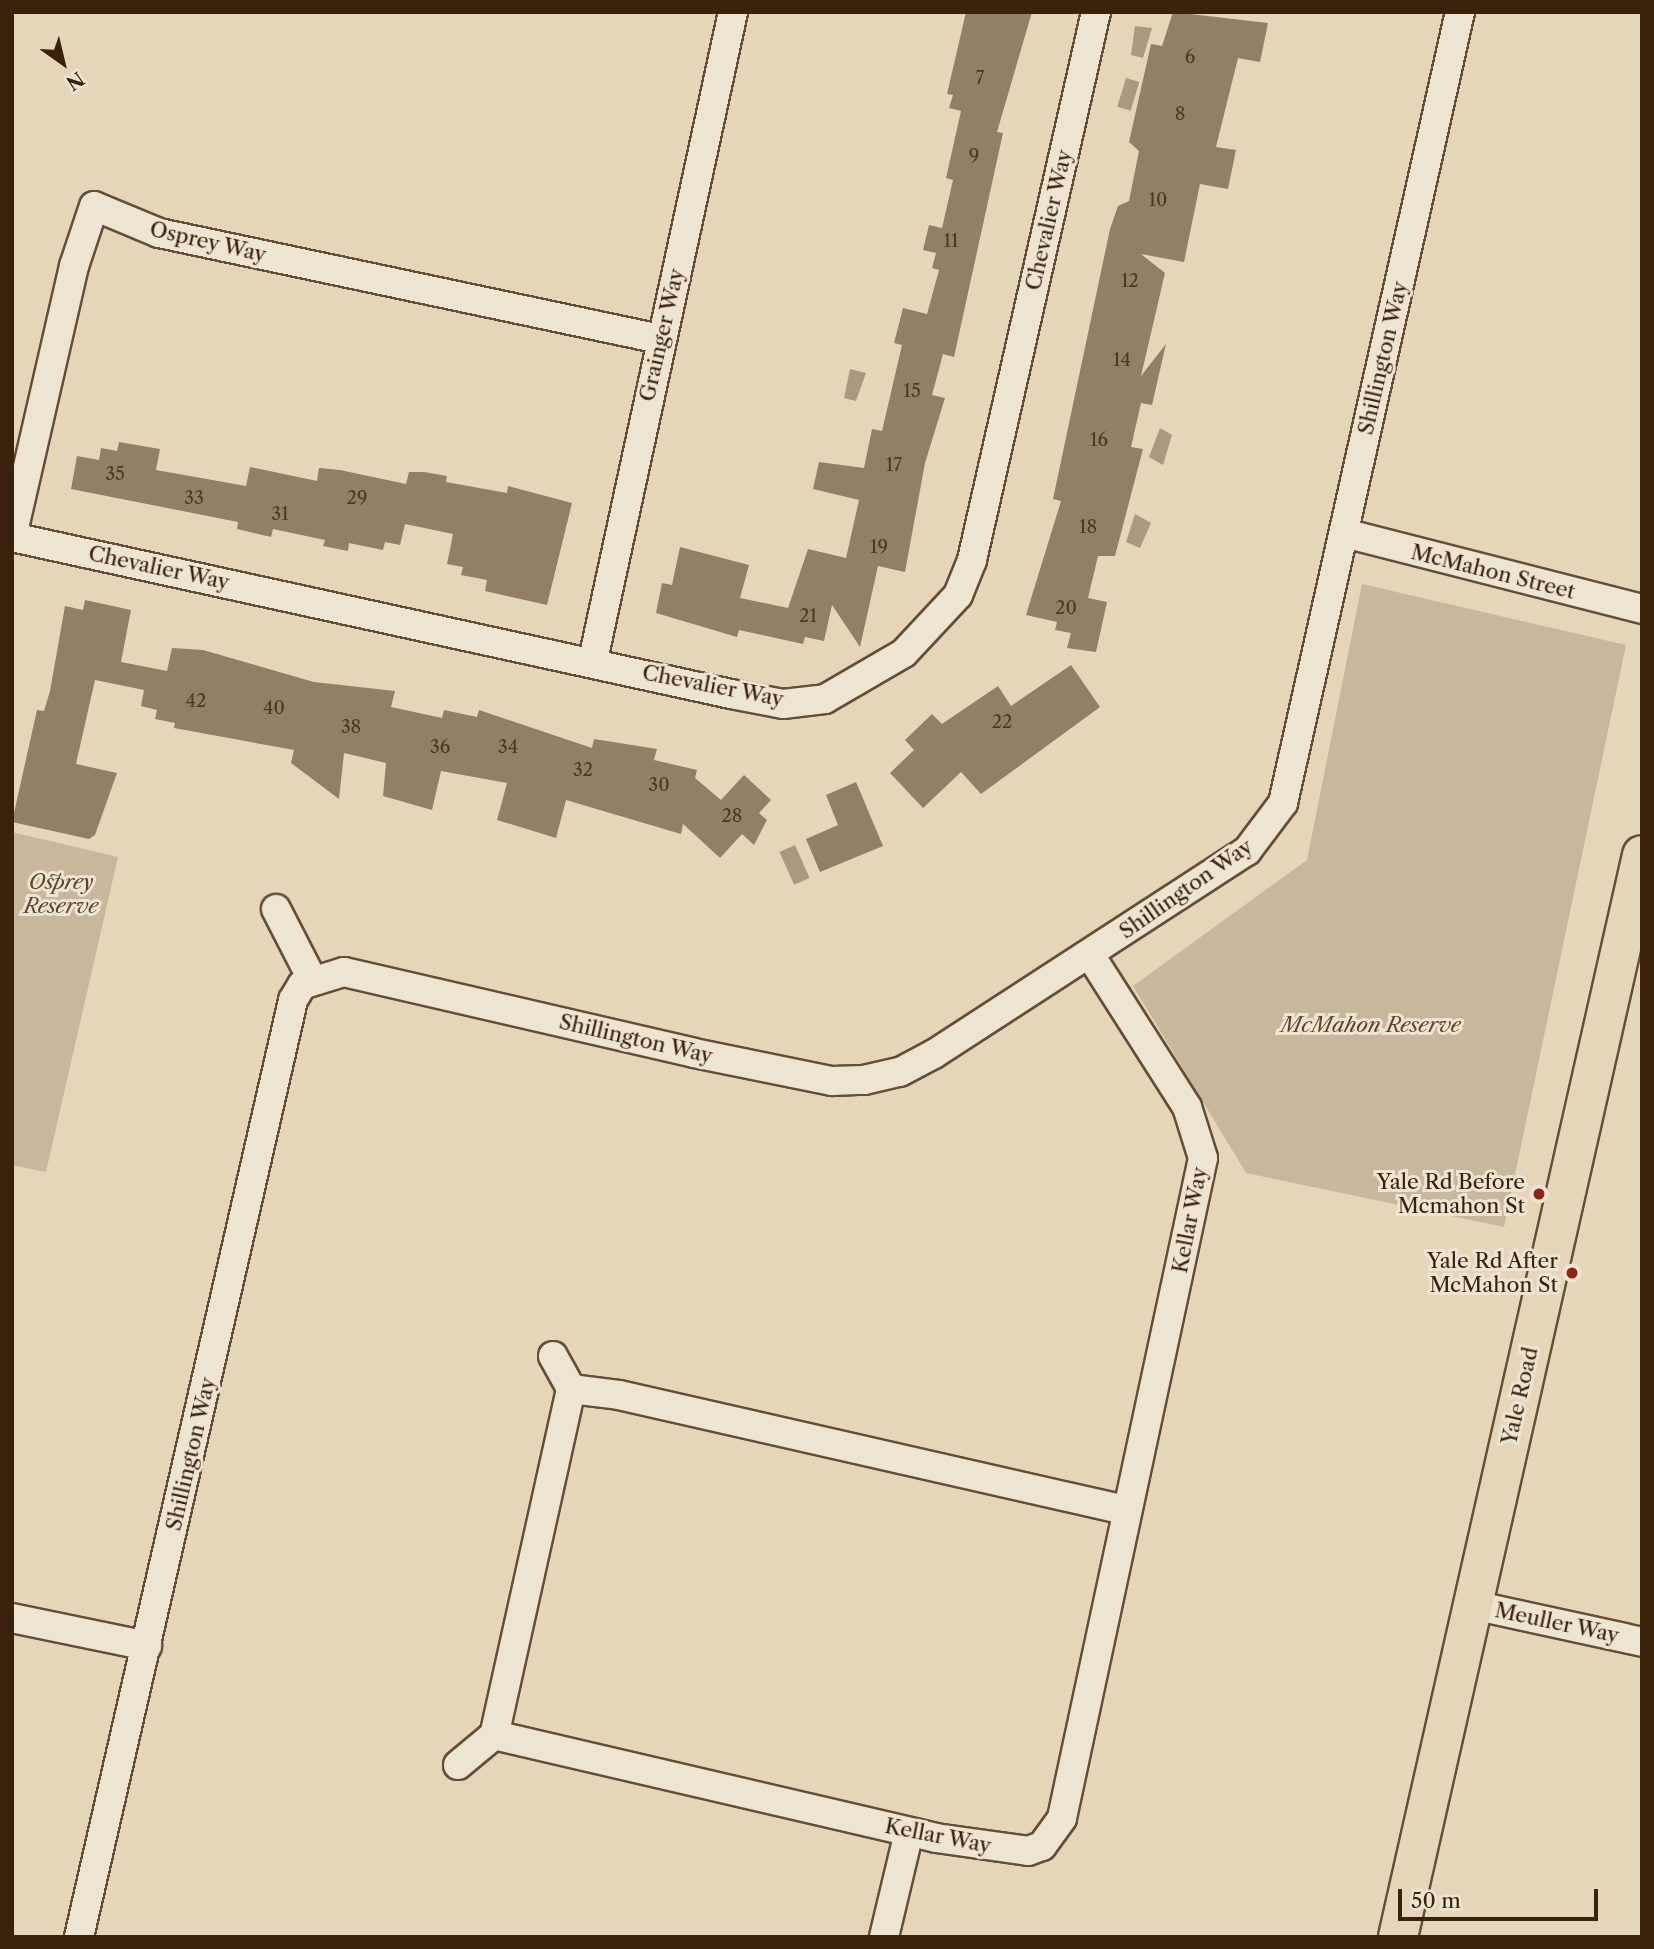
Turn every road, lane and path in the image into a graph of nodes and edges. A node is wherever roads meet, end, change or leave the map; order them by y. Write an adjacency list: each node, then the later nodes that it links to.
1 (733, 12): 4 (street, Grainger Way)
2 (1096, 12): 8 (street, Chevalier Way)
3 (1460, 12): 5 (street, Shillington Way)
4 (660, 338): 6 (street, Osprey Way); 8 (street, Grainger Way)
5 (1344, 533): 7 (street, McMahon Street); 11 (street, Shillington Way)
6 (12, 537): 8 (street, Chevalier Way)
7 (1642, 610)
8 (593, 660)
9 (1642, 855): 16 (main road, Yale Road)
10 (276, 909): 12 (street)
11 (1090, 955): 12 (street, Shillington Way); 15 (street, Kellar Way)
12 (311, 977): 19 (street, Shillington Way)
13 (553, 1356): 14 (street)
14 (571, 1389): 15 (street); 20 (street)
15 (1125, 1510): 22 (street, Kellar Way)
16 (1473, 1605): 18 (street, Meuller Way); 25 (main road, Yale Road)
17 (12, 1618): 19 (street)
18 (1642, 1642)
19 (147, 1646): 23 (street, Shillington Way)
20 (494, 1735): 21 (street); 22 (street, Kellar Way)
21 (458, 1765)
22 (909, 1832): 24 (street)
23 (79, 1937)
24 (884, 1937)
25 (1398, 1937)

